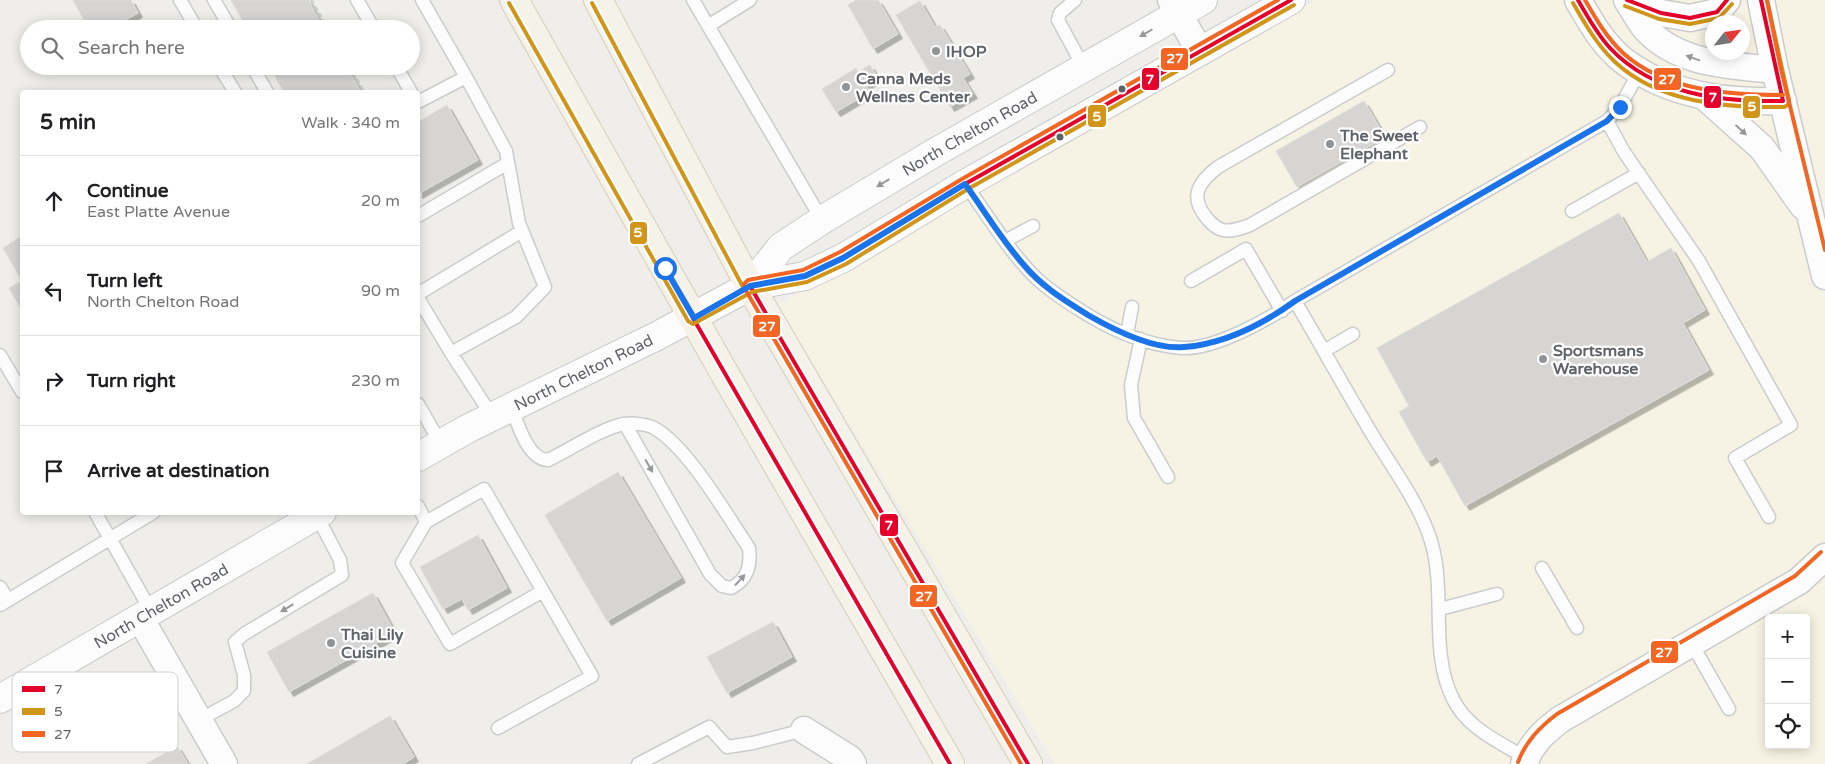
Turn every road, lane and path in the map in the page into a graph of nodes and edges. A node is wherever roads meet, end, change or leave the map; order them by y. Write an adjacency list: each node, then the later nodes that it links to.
1 (180, 0): 18 (lane)
2 (214, 0): 19 (lane)
3 (311, 0): 20 (path)
4 (357, 0): 21 (lane)
5 (422, 0): 32 (lane)
6 (514, 0): 60 (main road)
7 (598, 0): 54 (main road)
8 (693, 0): 22 (lane)
9 (750, 0): 22 (lane)
10 (1075, 0): 24 (lane)
11 (1203, 0): 17 (main road, North Chelton Road)
12 (1291, 0): 23 (main road, North Chelton Road)
13 (1578, 0): 27 (street)
14 (1627, 0): 15 (street); 26 (street, one-way to 14)
15 (1727, 0)
16 (1762, 0): 26 (street)
17 (1175, 7): 23 (street); 24 (main road, North Chelton Road, one-way to 24)
18 (192, 20)
19 (226, 20)
20 (323, 20)
21 (369, 20)
22 (708, 26): 48 (lane)
23 (1200, 52): 44 (main road, North Chelton Road)
24 (1084, 68): 48 (main road, North Chelton Road, one-way to 48)
25 (1388, 70): 41 (lane)
26 (1775, 70): 39 (street)
27 (1639, 72): 37 (street); 40 (lane)
28 (224, 75): 33 (lane)
29 (257, 75): 34 (lane)
30 (354, 75): 35 (path)
31 (401, 75): 36 (lane)
32 (466, 77): 38 (lane); 42 (lane)
33 (233, 90)
34 (266, 90)
35 (363, 90)
36 (410, 90)
37 (1705, 97): 39 (street); 47 (street, one-way to 47)
38 (420, 101)
39 (1783, 101): 47 (street)
40 (1607, 121): 43 (lane); 57 (lane)
41 (1420, 127)
42 (508, 163): 46 (lane); 50 (lane)
43 (1639, 173): 45 (lane); 79 (lane)
44 (965, 184): 51 (lane); 54 (main road, North Chelton Road)
45 (1572, 211)
46 (420, 215)
47 (1811, 217): 52 (street)
48 (822, 220): 54 (main road, North Chelton Road)
49 (1033, 226): 51 (lane)
50 (522, 231): 55 (lane); 65 (lane)
51 (1006, 241): 61 (lane)
52 (1824, 267)
53 (1191, 281): 59 (lane)
54 (750, 286): 60 (main road, North Chelton Road); 106 (main road)
55 (420, 293)
56 (420, 301): 65 (lane)
57 (1295, 301): 59 (lane); 64 (lane)
58 (1132, 306): 61 (lane)
59 (1282, 311): 63 (lane)
60 (694, 318): 69 (main road, North Chelton Road); 105 (main road)
61 (1127, 334): 63 (lane)
62 (1353, 334): 64 (lane)
63 (1141, 339): 73 (lane)
64 (1324, 350): 88 (lane)
65 (450, 353): 69 (lane)
66 (0, 355): 67 (lane)
67 (20, 389)
68 (420, 407): 71 (lane)
69 (501, 412): 70 (lane); 71 (main road, North Chelton Road)
70 (625, 424): 70 (lane, one-way to 70)
71 (441, 444): 72 (main road, North Chelton Road)
72 (420, 457)
73 (1168, 477)
74 (420, 510): 80 (lane)
75 (97, 515): 81 (lane)
76 (149, 515): 81 (lane)
77 (317, 515): 89 (main road, North Chelton Road)
78 (319, 515): 98 (lane, one-way to 98)
79 (1769, 517)
80 (426, 522): 85 (lane); 85 (lane)
81 (111, 539): 87 (lane); 89 (lane)
82 (1825, 557): 91 (street)
83 (1542, 568): 90 (lane)
84 (0, 586): 87 (lane)
85 (543, 591): 99 (lane)
86 (1497, 594): 88 (lane)
87 (4, 603)
88 (1440, 609): 101 (lane)
89 (145, 614): 92 (main road, North Chelton Road); 93 (street)
90 (1577, 628)
91 (1692, 644): 97 (lane); 101 (street)
92 (46, 672)
93 (175, 672)
94 (178, 679): 98 (street)
95 (12, 692): 96 (main road, North Chelton Road)
96 (0, 699)
97 (1730, 709)
98 (199, 720): 102 (street)
99 (498, 728)
100 (804, 730): 103 (lane); 104 (street)
101 (1525, 761)
102 (224, 764)
103 (638, 764)
104 (854, 764)
105 (950, 764)
106 (1028, 764)

